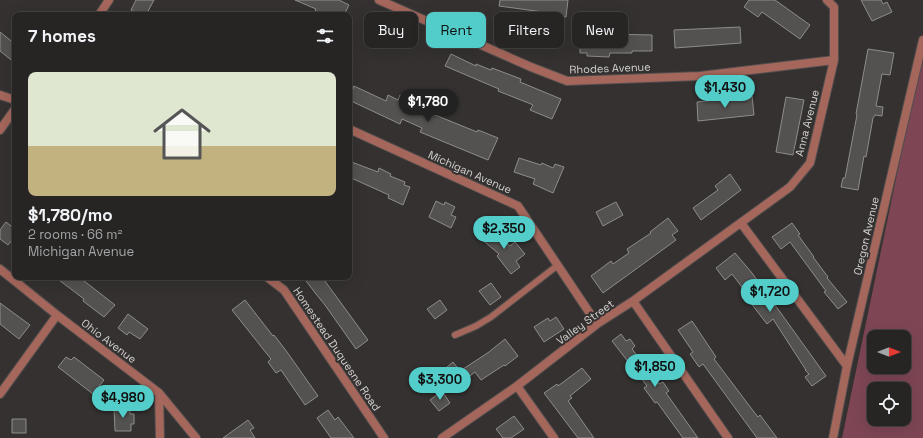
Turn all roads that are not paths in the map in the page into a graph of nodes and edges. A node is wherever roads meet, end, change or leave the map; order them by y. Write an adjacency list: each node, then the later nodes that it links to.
1 (109, 0): 4 (street)
2 (380, 0): 6 (street, Rhodes Avenue)
3 (827, 0): 6 (street, Anna Avenue)
4 (101, 12)
5 (923, 40): 22 (street, Oregon Avenue)
6 (834, 60): 12 (street, Anna Avenue)
7 (0, 95): 8 (street)
8 (12, 99)
9 (12, 113): 10 (street)
10 (0, 130)
11 (352, 130): 13 (street, Michigan Avenue)
12 (741, 223): 18 (street, Valley Street); 22 (street)
13 (558, 265): 20 (street, Michigan Avenue); 21 (lane)
14 (0, 269): 15 (street, Ohio Avenue)
15 (12, 279)
16 (14, 280): 19 (street, Ohio Avenue)
17 (270, 280): 28 (street, Homestead Duquesne Road)
18 (633, 301): 20 (street, Valley Street); 31 (street)
19 (57, 315): 24 (street, Ohio Avenue); 25 (street)
20 (597, 324): 23 (street, Valley Street)
21 (455, 335)
22 (846, 366): 32 (street, Oregon Avenue)
23 (518, 386): 29 (street, Valley Street); 30 (street)
24 (159, 393): 26 (street); 27 (street, Ohio Avenue)
25 (0, 394)
26 (160, 438)
27 (196, 438)
28 (384, 438)
29 (442, 438)
30 (554, 438)
31 (728, 438)
32 (833, 438)

